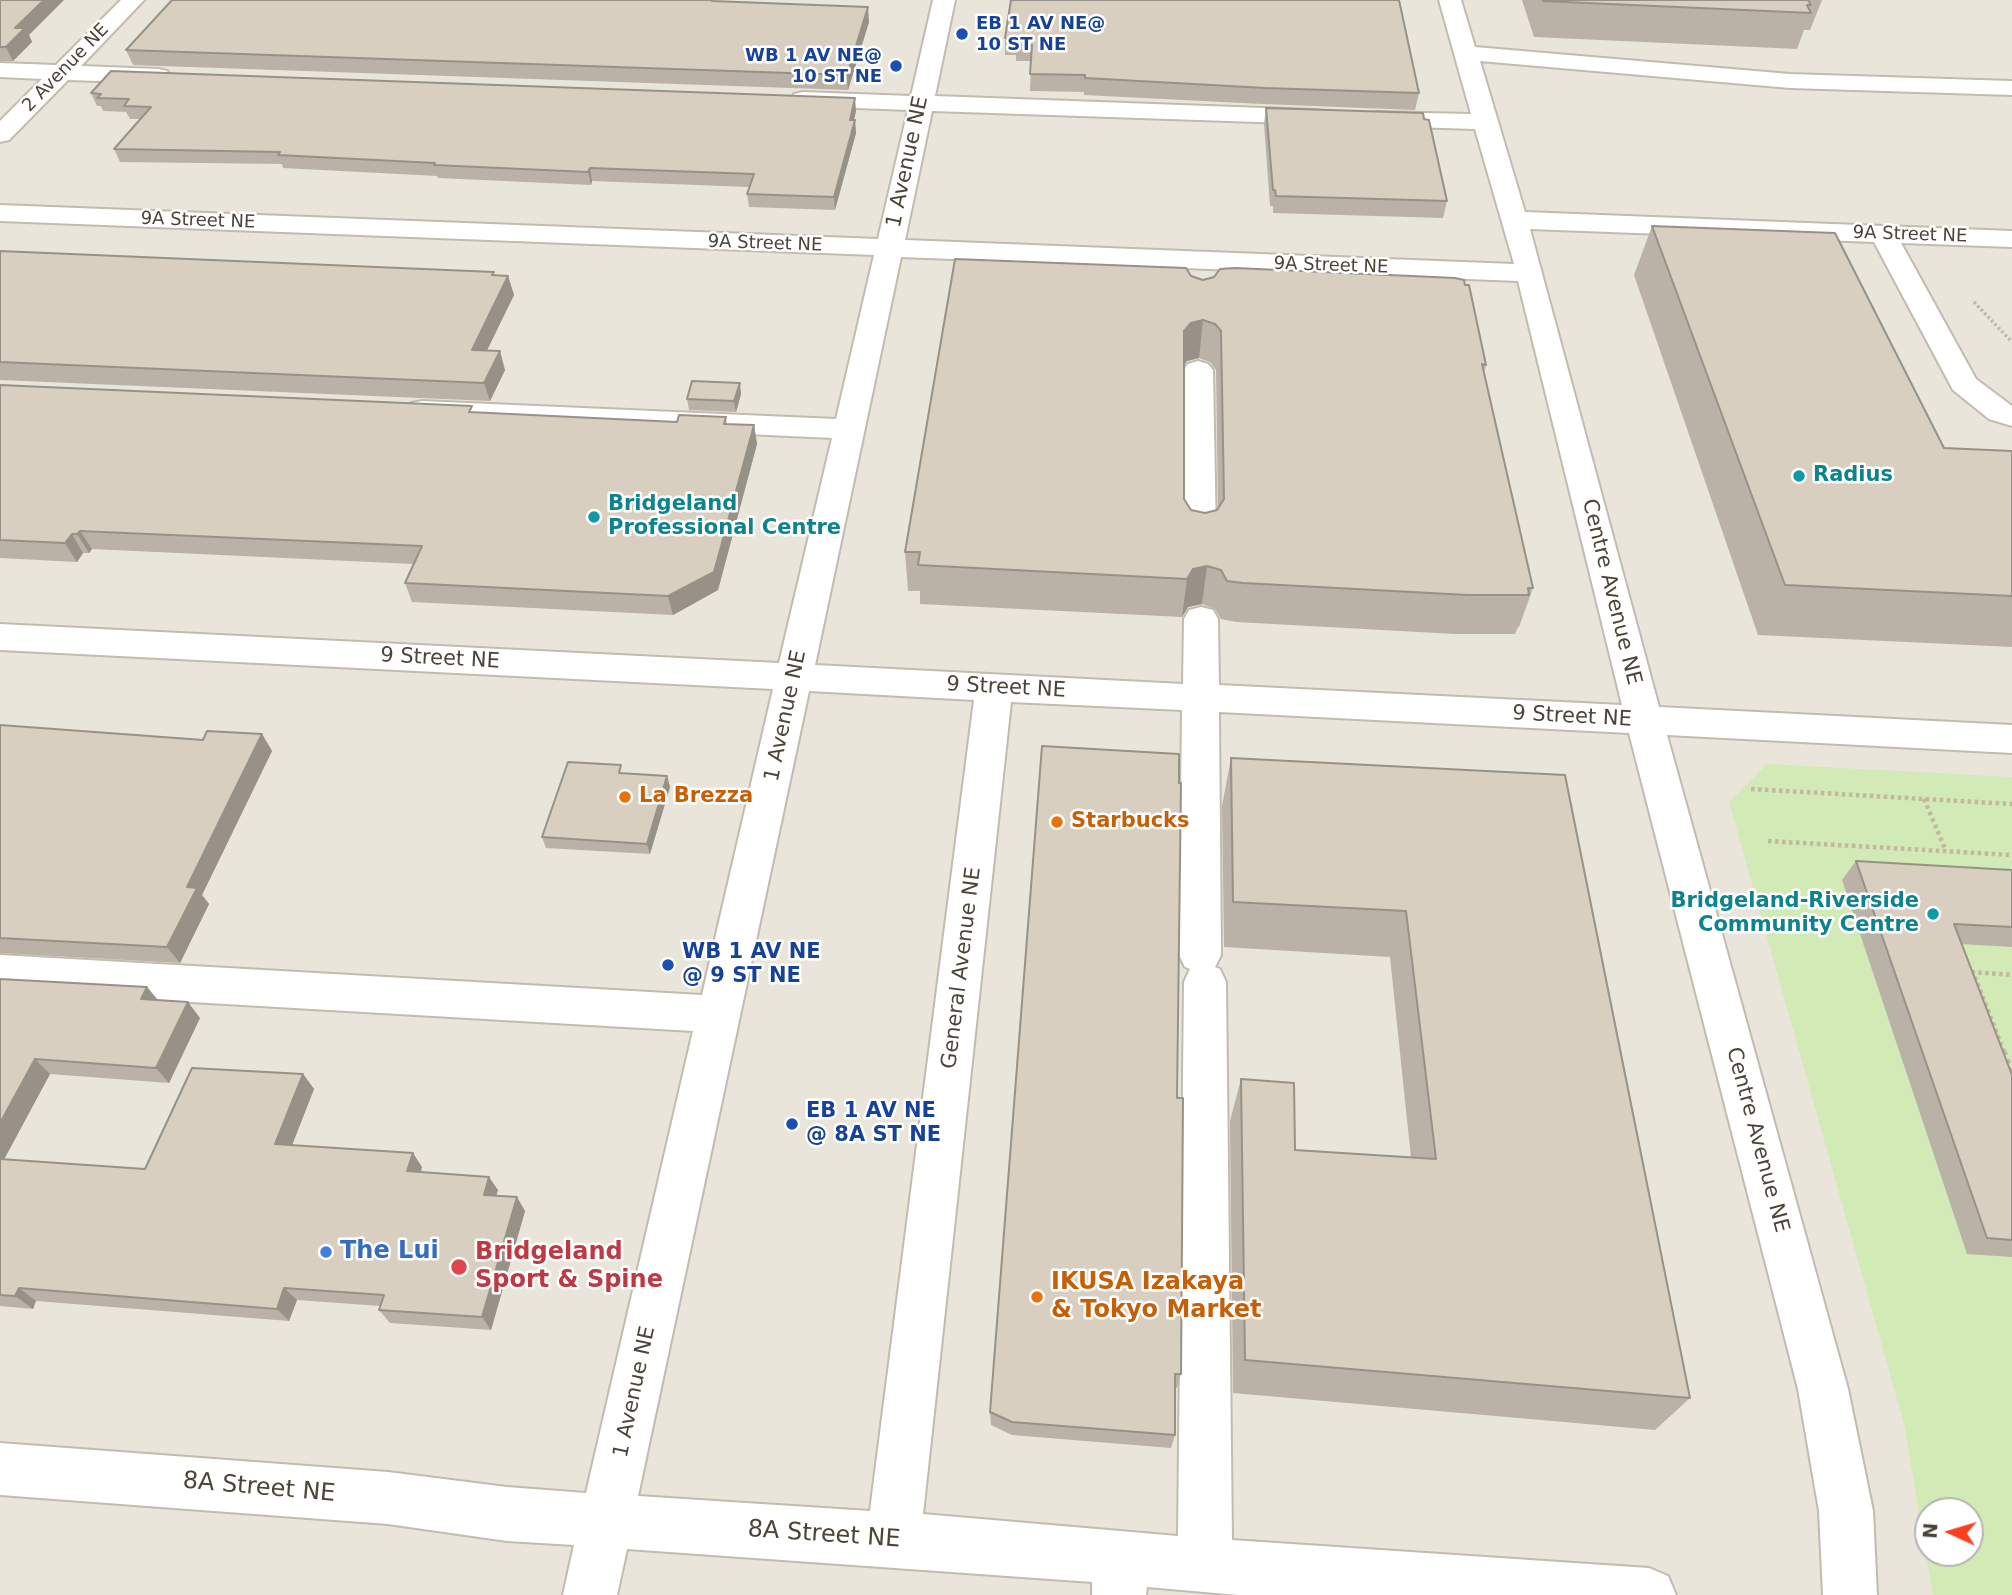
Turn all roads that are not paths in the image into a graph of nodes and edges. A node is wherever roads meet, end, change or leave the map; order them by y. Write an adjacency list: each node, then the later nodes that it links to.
1 (133, 0): 6 (street, 2 Avenue NE)
2 (944, 0): 10 (street, 1 Avenue NE)
3 (1450, 0): 4 (street, Centre Avenue NE)
4 (1465, 53): 8 (street); 11 (street, Centre Avenue NE)
5 (0, 70): 6 (street)
6 (61, 73): 7 (street); 12 (street, 2 Avenue NE)
7 (179, 77)
8 (2012, 88)
9 (774, 98): 10 (street)
10 (921, 103): 11 (street); 17 (street, 1 Avenue NE)
11 (1484, 122): 14 (street, Centre Avenue NE)
12 (0, 135)
13 (0, 213): 17 (street, 9A Street NE)
14 (1514, 220): 15 (street, 9A Street NE); 19 (street, Centre Avenue NE)
15 (1883, 234): 16 (street, 9A Street NE); 23 (street)
16 (2012, 239)
17 (889, 248): 18 (street, 9A Street NE); 24 (street, 1 Avenue NE)
18 (1199, 261): 19 (street, 9A Street NE); 20 (street)
19 (1530, 274): 31 (street, Centre Avenue NE)
20 (1199, 291)
21 (1198, 370): 25 (street)
22 (400, 409): 24 (street)
23 (2012, 417)
24 (849, 429): 28 (street, 1 Avenue NE)
25 (1199, 538)
26 (1200, 619): 30 (street)
27 (0, 636): 28 (street, 9 Street NE)
28 (796, 678): 29 (street, 9 Street NE); 34 (street, 1 Avenue NE)
29 (994, 687): 30 (street, 9 Street NE); 37 (street, General Avenue NE)
30 (1202, 698): 31 (street, 9 Street NE); 38 (street)
31 (1644, 720): 32 (street, 9 Street NE); 42 (street, Centre Avenue NE)
32 (2012, 739)
33 (0, 973): 34 (street)
34 (717, 1014): 36 (street, 1 Avenue NE)
35 (0, 1469): 36 (street, 8A Street NE)
36 (606, 1521): 37 (street, 8A Street NE); 40 (street, 1 Avenue NE)
37 (893, 1539): 39 (street, 8A Street NE)
38 (1205, 1565): 39 (street, 8A Street NE); 41 (street, 8A Street NE)
39 (1119, 1576)
40 (590, 1595)
41 (1649, 1595)
42 (1850, 1595)

